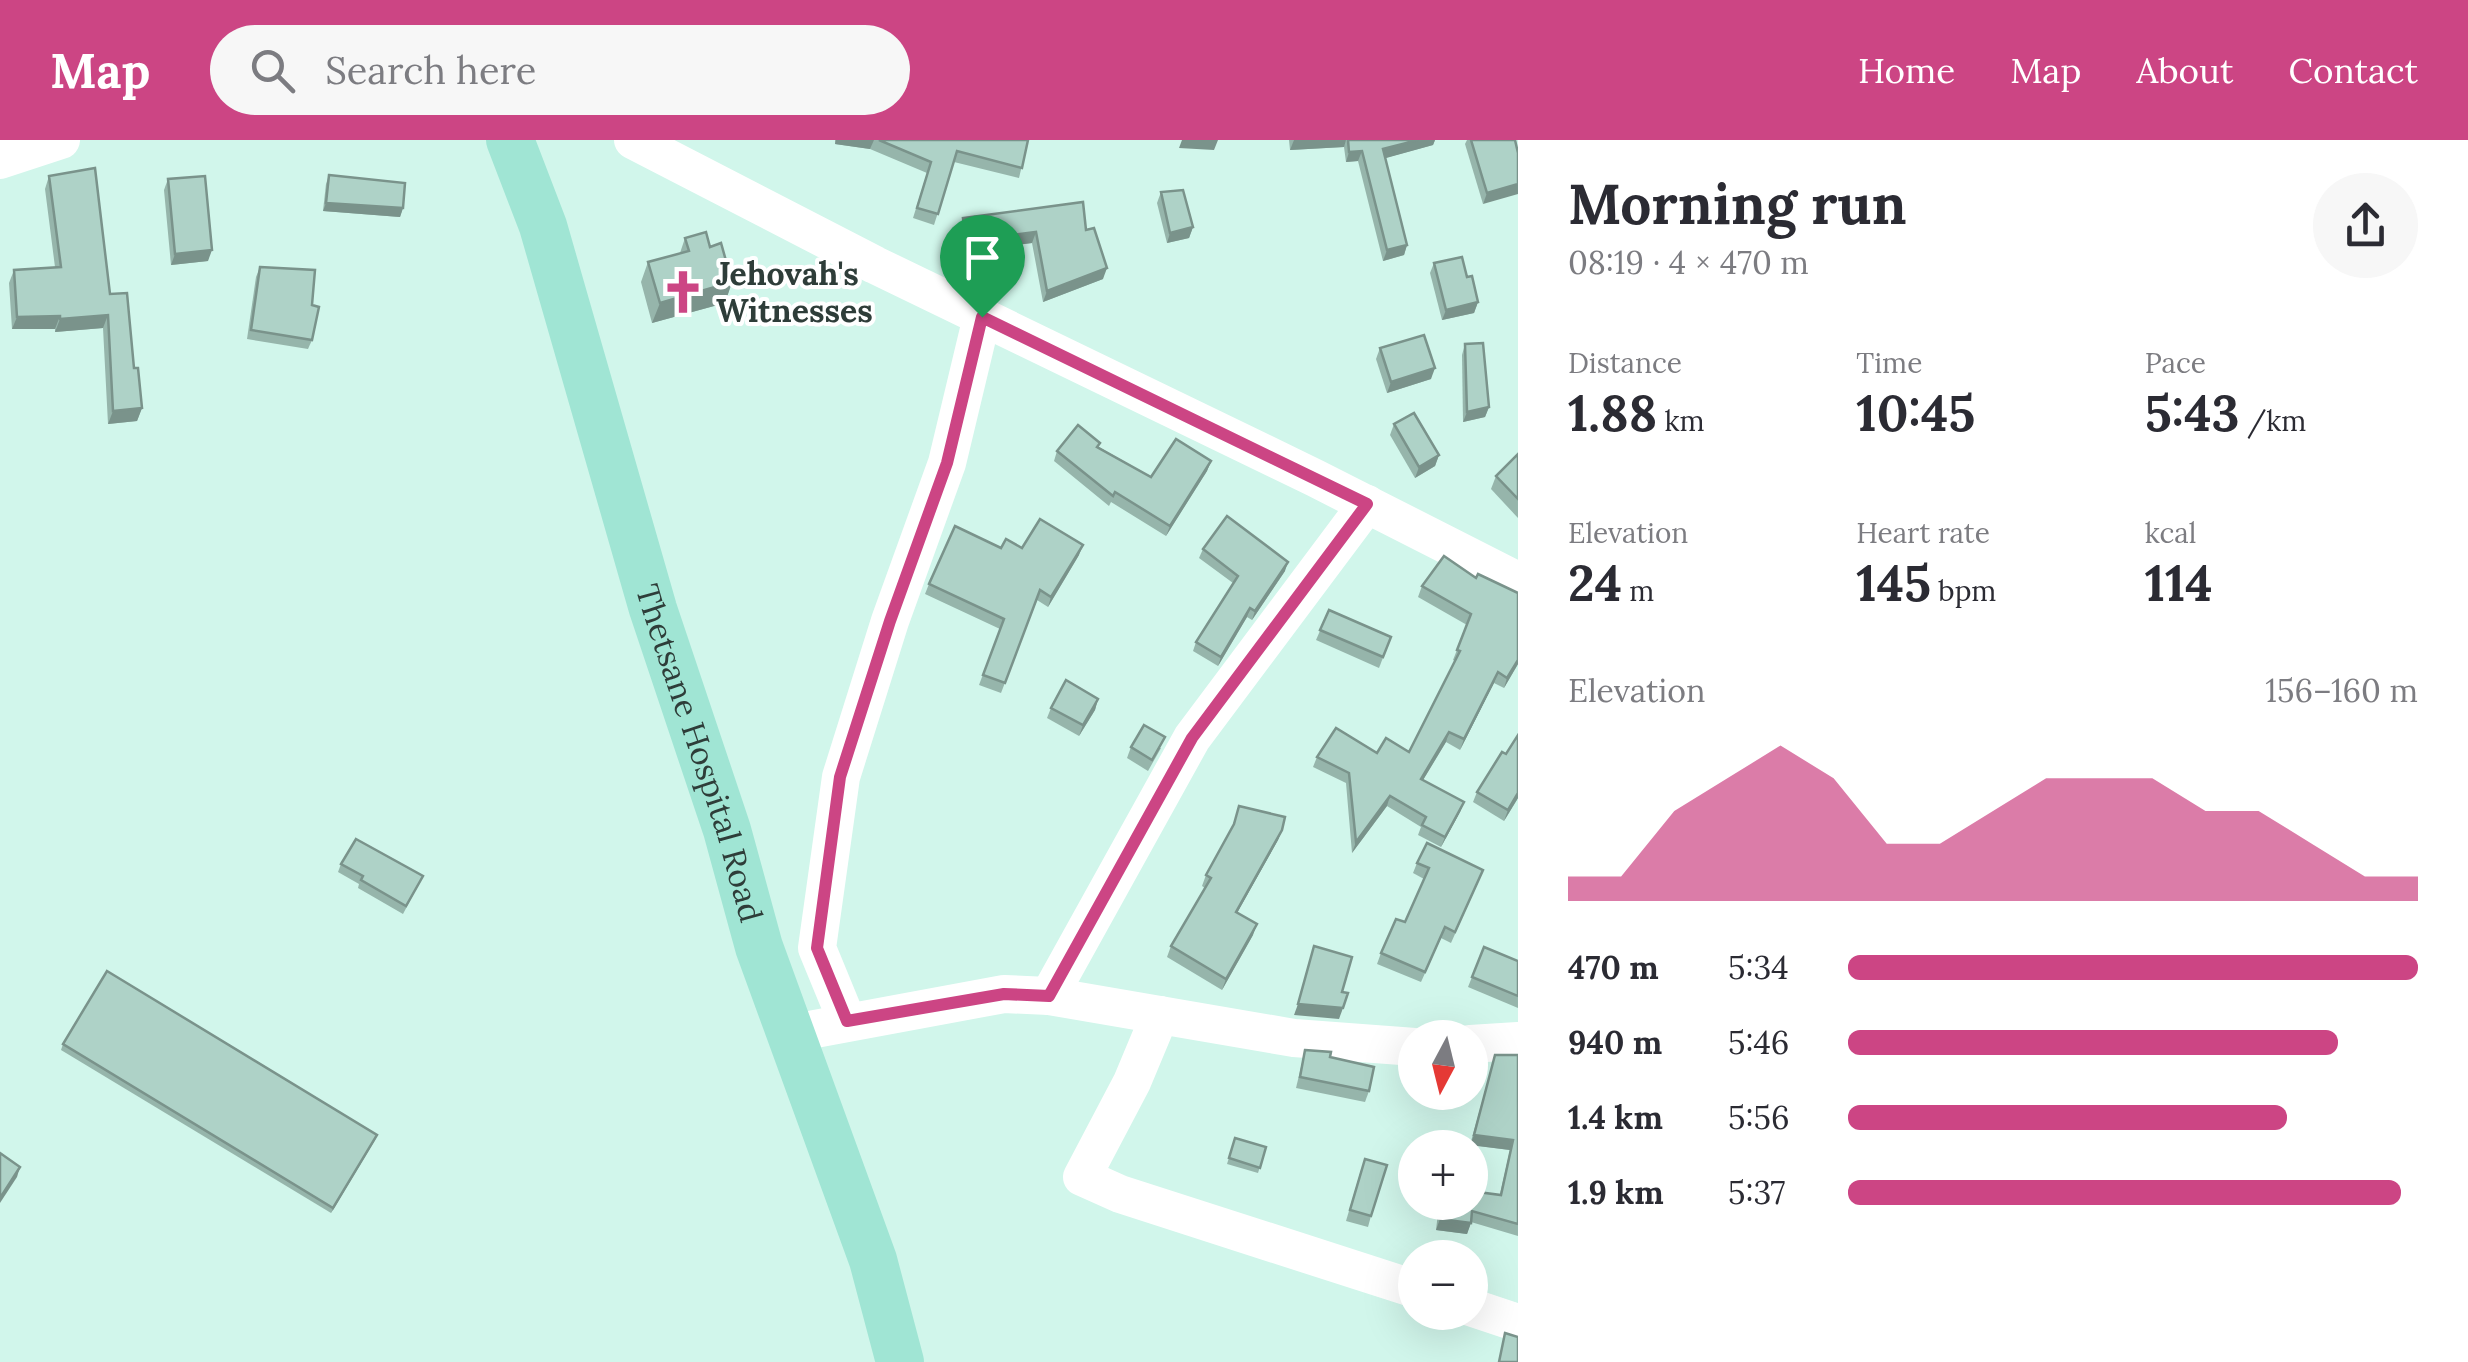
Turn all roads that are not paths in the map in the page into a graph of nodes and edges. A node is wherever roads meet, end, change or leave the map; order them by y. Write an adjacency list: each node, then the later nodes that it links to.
1 (61, 140): 4 (street)
2 (510, 140): 11 (main road, Thetsane Hospital Road)
3 (633, 140): 5 (street)
4 (0, 160)
5 (982, 317): 6 (street); 10 (street)
6 (1367, 504): 7 (street); 8 (street)
7 (1518, 580)
8 (1049, 996): 9 (street); 10 (street)
9 (1160, 1015): 14 (street); 15 (street)
10 (847, 1021): 11 (street)
11 (788, 1034): 18 (main road, Thetsane Hospital Road)
12 (1518, 1041): 13 (street)
13 (1488, 1043)
14 (1398, 1046)
15 (1398, 1284)
16 (1488, 1313): 17 (street)
17 (1518, 1323)
18 (900, 1362)

